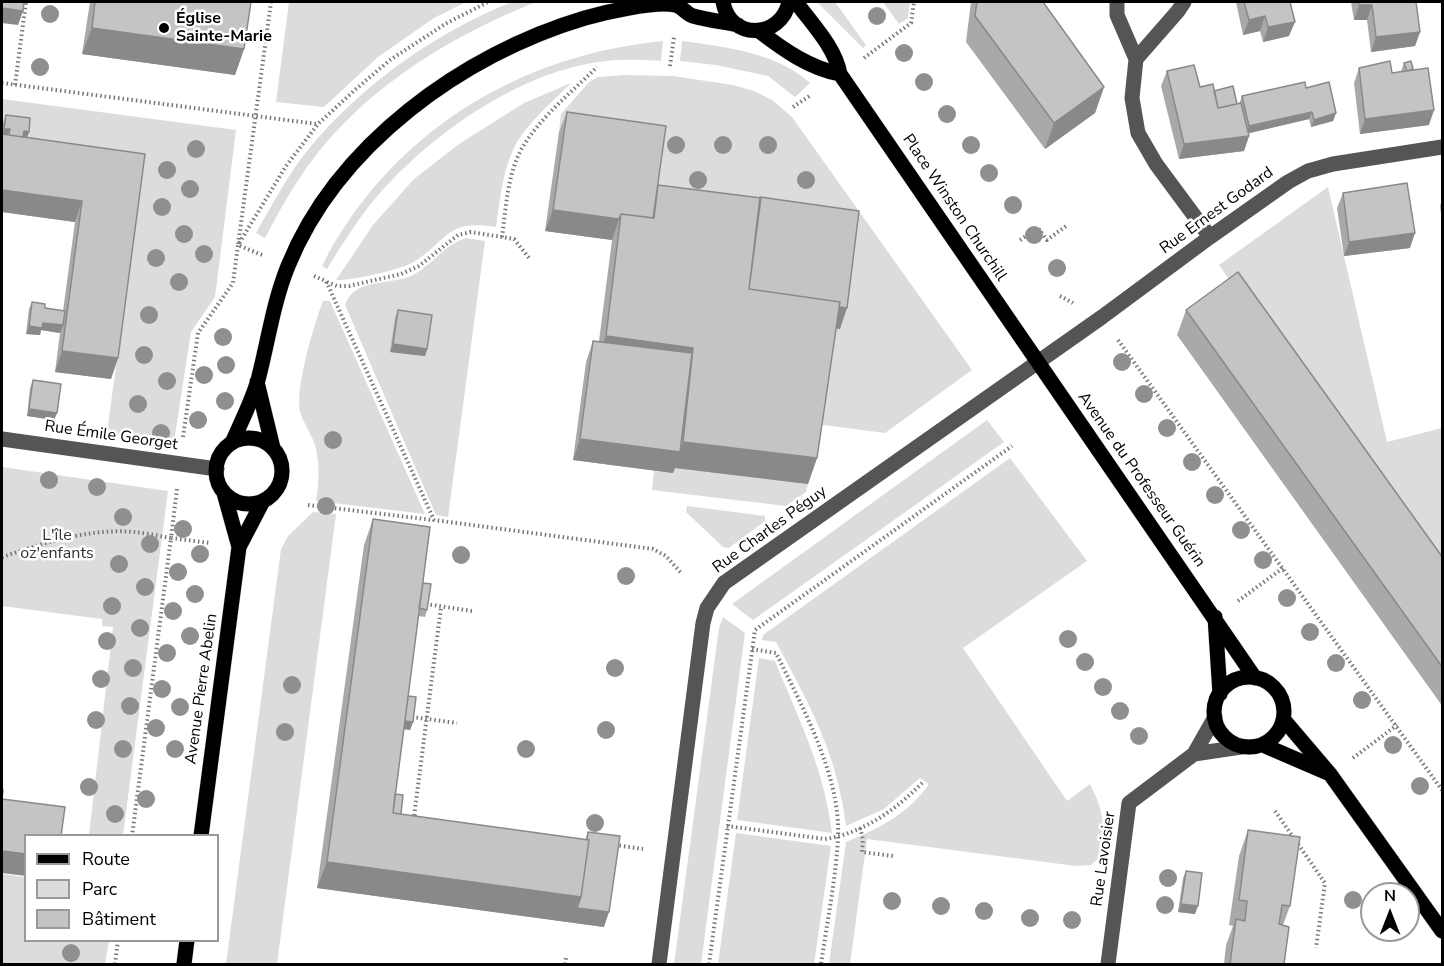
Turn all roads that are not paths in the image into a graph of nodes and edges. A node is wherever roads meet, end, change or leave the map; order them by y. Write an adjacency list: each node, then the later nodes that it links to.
1 (723, 2): 7 (main road)
2 (789, 2): 8 (main road)
3 (796, 2): 10 (main road, Place Winston Churchill)
4 (1117, 2): 9 (street)
5 (1184, 2): 9 (street)
6 (679, 3): 7 (main road); 14 (main road)
7 (738, 25): 8 (main road)
8 (759, 31): 10 (main road)
9 (1136, 59): 12 (street)
10 (840, 74): 13 (main road, Place Winston Churchill)
11 (1443, 147): 12 (street, Rue Ernest Godard)
12 (1210, 237): 13 (street, Rue Ernest Godard)
13 (1038, 363): 22 (main road, Avenue du Professeur Guérin); 35 (street, Rue Charles Péguy)
14 (257, 382): 16 (main road); 17 (main road)
15 (2, 439): 18 (street, Rue Émile Georget)
16 (232, 443): 17 (main road); 18 (main road)
17 (273, 448): 20 (main road)
18 (217, 469): 19 (main road)
19 (224, 493): 20 (main road); 21 (main road, Avenue Pierre Abelin)
20 (263, 501): 21 (main road, Avenue Pierre Abelin)
21 (239, 547): 31 (main road, Avenue Pierre Abelin)
22 (1215, 617): 23 (main road, Avenue du Professeur Guérin); 24 (main road)
23 (1255, 678): 24 (main road); 26 (main road, Avenue du Professeur Guérin)
24 (1220, 694): 25 (main road)
25 (1215, 717): 28 (main road); 29 (street, Rue Lavoisier)
26 (1284, 720): 27 (main road); 30 (main road, Avenue du Professeur Guérin)
27 (1263, 745): 28 (main road); 30 (main road)
28 (1241, 747): 29 (street, Rue Lavoisier)
29 (1194, 754): 36 (street, Rue Lavoisier)
30 (1330, 774): 32 (main road, Avenue du Professeur Guérin)
31 (201, 834)
32 (1443, 931)
33 (187, 942): 34 (main road)
34 (184, 964)
35 (659, 964)
36 (1108, 964)

